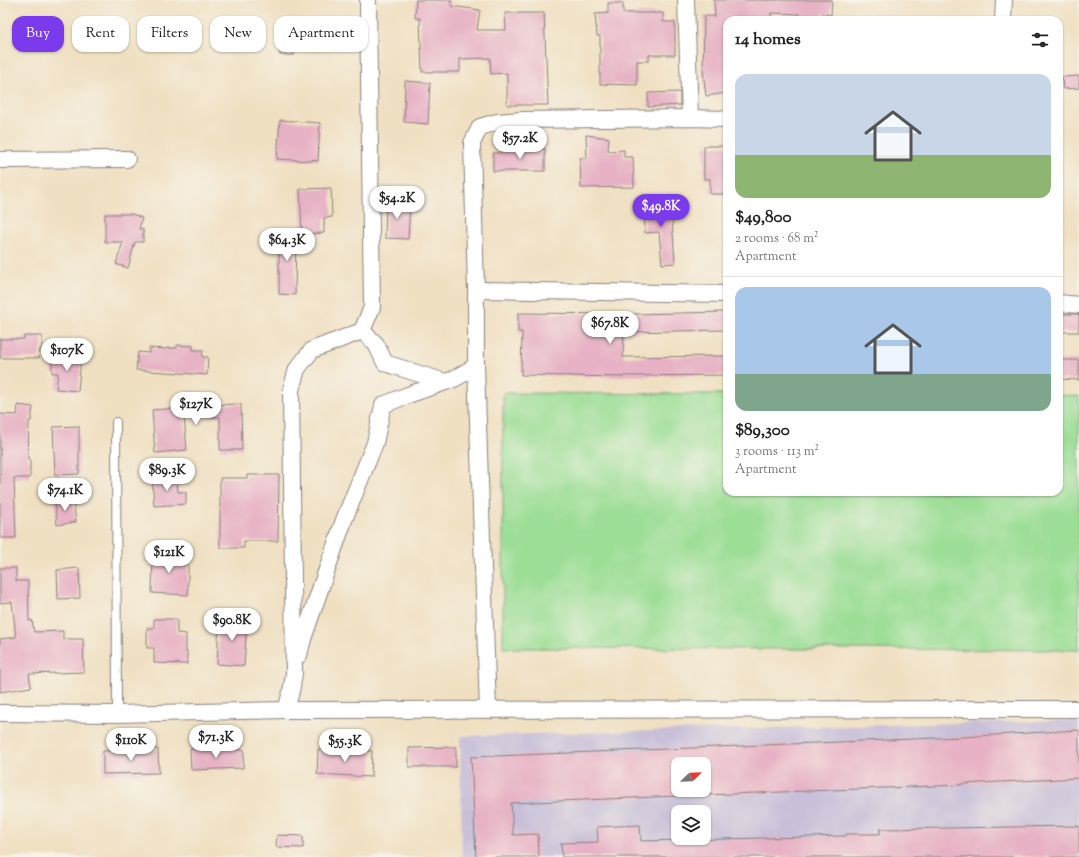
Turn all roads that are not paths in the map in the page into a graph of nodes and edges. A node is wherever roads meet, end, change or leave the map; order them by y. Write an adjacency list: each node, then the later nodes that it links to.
1 (368, 0): 13 (street)
2 (686, 0): 5 (street)
3 (1004, 0): 4 (street)
4 (1003, 16)
5 (690, 118): 6 (street); 9 (street)
6 (723, 119)
7 (127, 159): 8 (street)
8 (0, 160)
9 (476, 290): 10 (street); 14 (street)
10 (723, 294)
11 (1063, 303): 12 (street)
12 (1079, 305)
13 (362, 331): 15 (street); 17 (street)
14 (476, 366): 15 (street); 20 (street)
15 (445, 382): 17 (street)
16 (116, 422): 22 (lane)
17 (294, 674): 19 (street)
18 (1079, 709): 20 (street)
19 (286, 710): 20 (street); 22 (street)
20 (488, 710)
21 (0, 713): 22 (street)
22 (117, 714)

